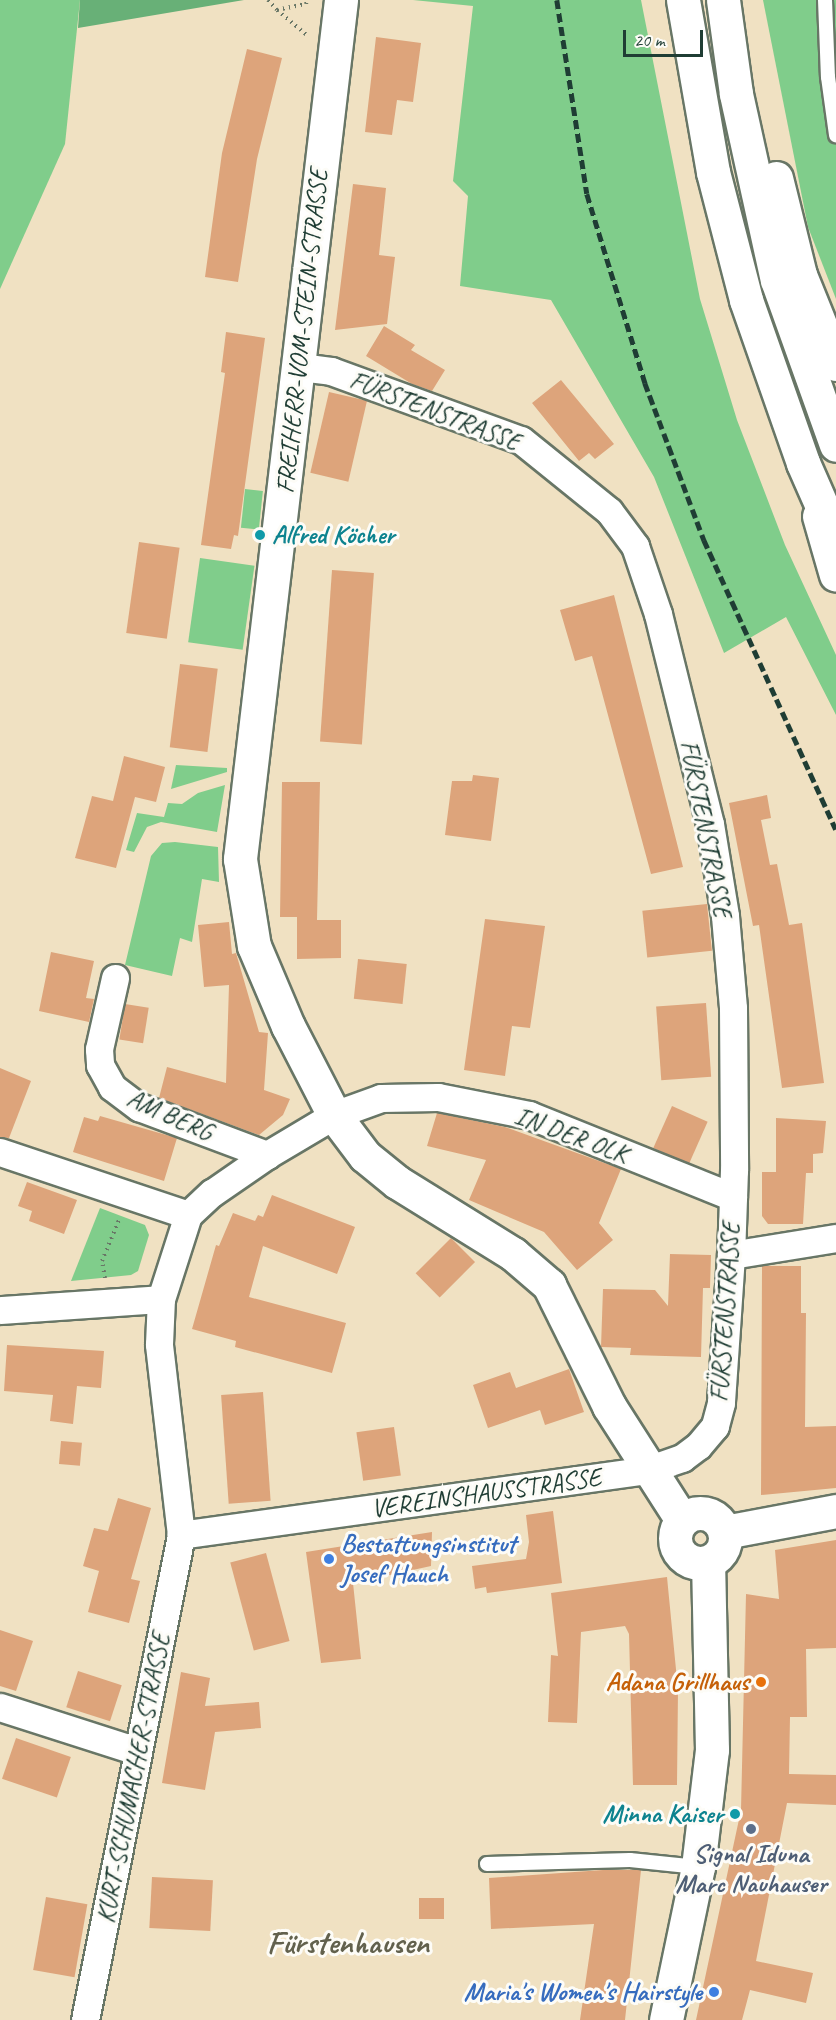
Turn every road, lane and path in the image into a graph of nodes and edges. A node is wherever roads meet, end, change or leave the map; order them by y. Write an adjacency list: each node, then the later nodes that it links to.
1 (268, 0): 2 (path)
2 (307, 0)
3 (683, 0): 12 (main road)
4 (723, 0): 7 (main road)
5 (825, 0): 8 (lane)
6 (340, 11): 10 (main road, FREIHERR-VOM-STEIN-STRASSE)
7 (736, 94): 9 (main road); 11 (main road)
8 (836, 135)
9 (836, 364)
10 (300, 367): 16 (main road, FREIHERR-VOM-STEIN-STRASSE); 19 (street, FÜRSTENSTRASSE)
11 (836, 445)
12 (803, 463): 13 (main road); 14 (main road)
13 (836, 538)
14 (836, 575)
15 (115, 978): 18 (street, AM BERG)
16 (334, 1115): 18 (street); 19 (street, IN DER OLK); 27 (main road, FREIHERR-VOM-STEIN-STRASSE)
17 (0, 1152): 20 (street)
18 (267, 1155): 20 (street)
19 (733, 1197): 23 (street, FÜRSTENSTRASSE)
20 (188, 1215): 25 (street)
21 (119, 1221): 24 (path)
22 (836, 1238): 23 (street)
23 (731, 1255): 27 (street, FÜRSTENSTRASSE)
24 (104, 1275)
25 (161, 1299): 26 (street); 31 (street)
26 (0, 1310)
27 (648, 1470): 29 (main road, FREIHERR-VOM-STEIN-STRASSE); 31 (street, VEREINSHAUSSTRASSE)
28 (836, 1511): 30 (main road)
29 (682, 1520): 30 (main road); 32 (main road)
30 (725, 1532): 32 (main road)
31 (181, 1535): 34 (street, KURT-SCHUMACHER-STRASSE)
32 (708, 1562): 36 (main road)
33 (0, 1707): 34 (street)
34 (137, 1751): 37 (street, KURT-SCHUMACHER-STRASSE)
35 (487, 1864): 36 (lane)
36 (698, 1867): 38 (main road)
37 (85, 2020)
38 (666, 2020)

